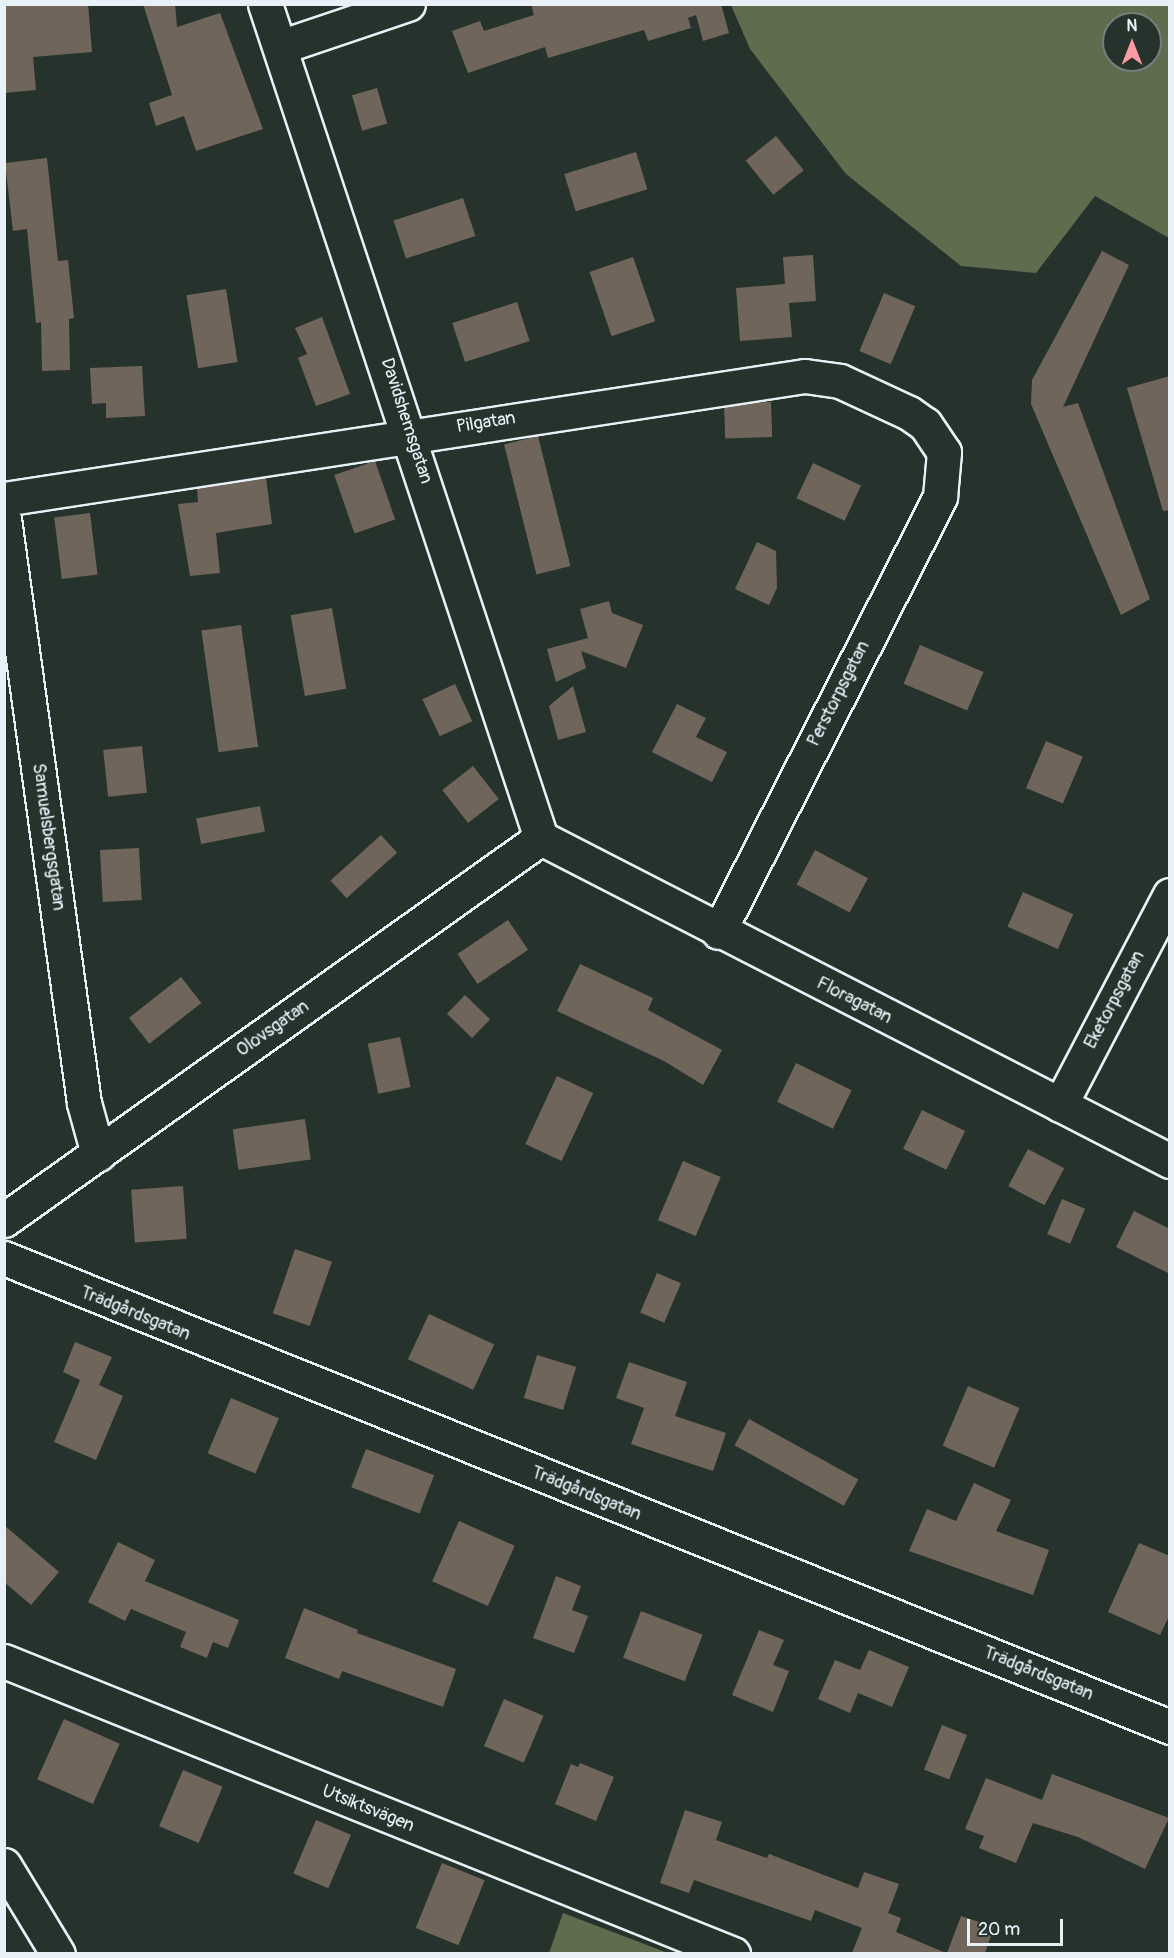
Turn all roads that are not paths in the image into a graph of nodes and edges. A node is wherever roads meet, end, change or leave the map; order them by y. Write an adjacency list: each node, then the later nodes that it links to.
1 (265, 4): 3 (street, Davidshemsgatan)
2 (408, 4): 3 (street)
3 (280, 47): 4 (street, Davidshemsgatan)
4 (411, 435): 5 (street, Pilgatan); 6 (street, Pilgatan); 8 (street, Davidshemsgatan)
5 (944, 452): 10 (street, Perstorpsgatan)
6 (4, 499)
7 (4, 519): 12 (street, Samuelsbergsgatan)
8 (541, 838): 10 (street, Floragatan); 12 (street, Olovsgatan)
9 (1170, 895): 11 (street, Eketorpsgatan)
10 (718, 932): 11 (street, Floragatan)
11 (1060, 1105): 13 (street, Floragatan)
12 (98, 1154): 14 (street, Olovsgatan)
13 (1170, 1161)
14 (4, 1220)
15 (4, 1258): 17 (street, Trädgårdsgatan)
16 (4, 1661): 20 (street, Utsiktsvägen)
17 (1170, 1726)
18 (4, 1865): 19 (street)
19 (58, 1953)
20 (733, 1953)

